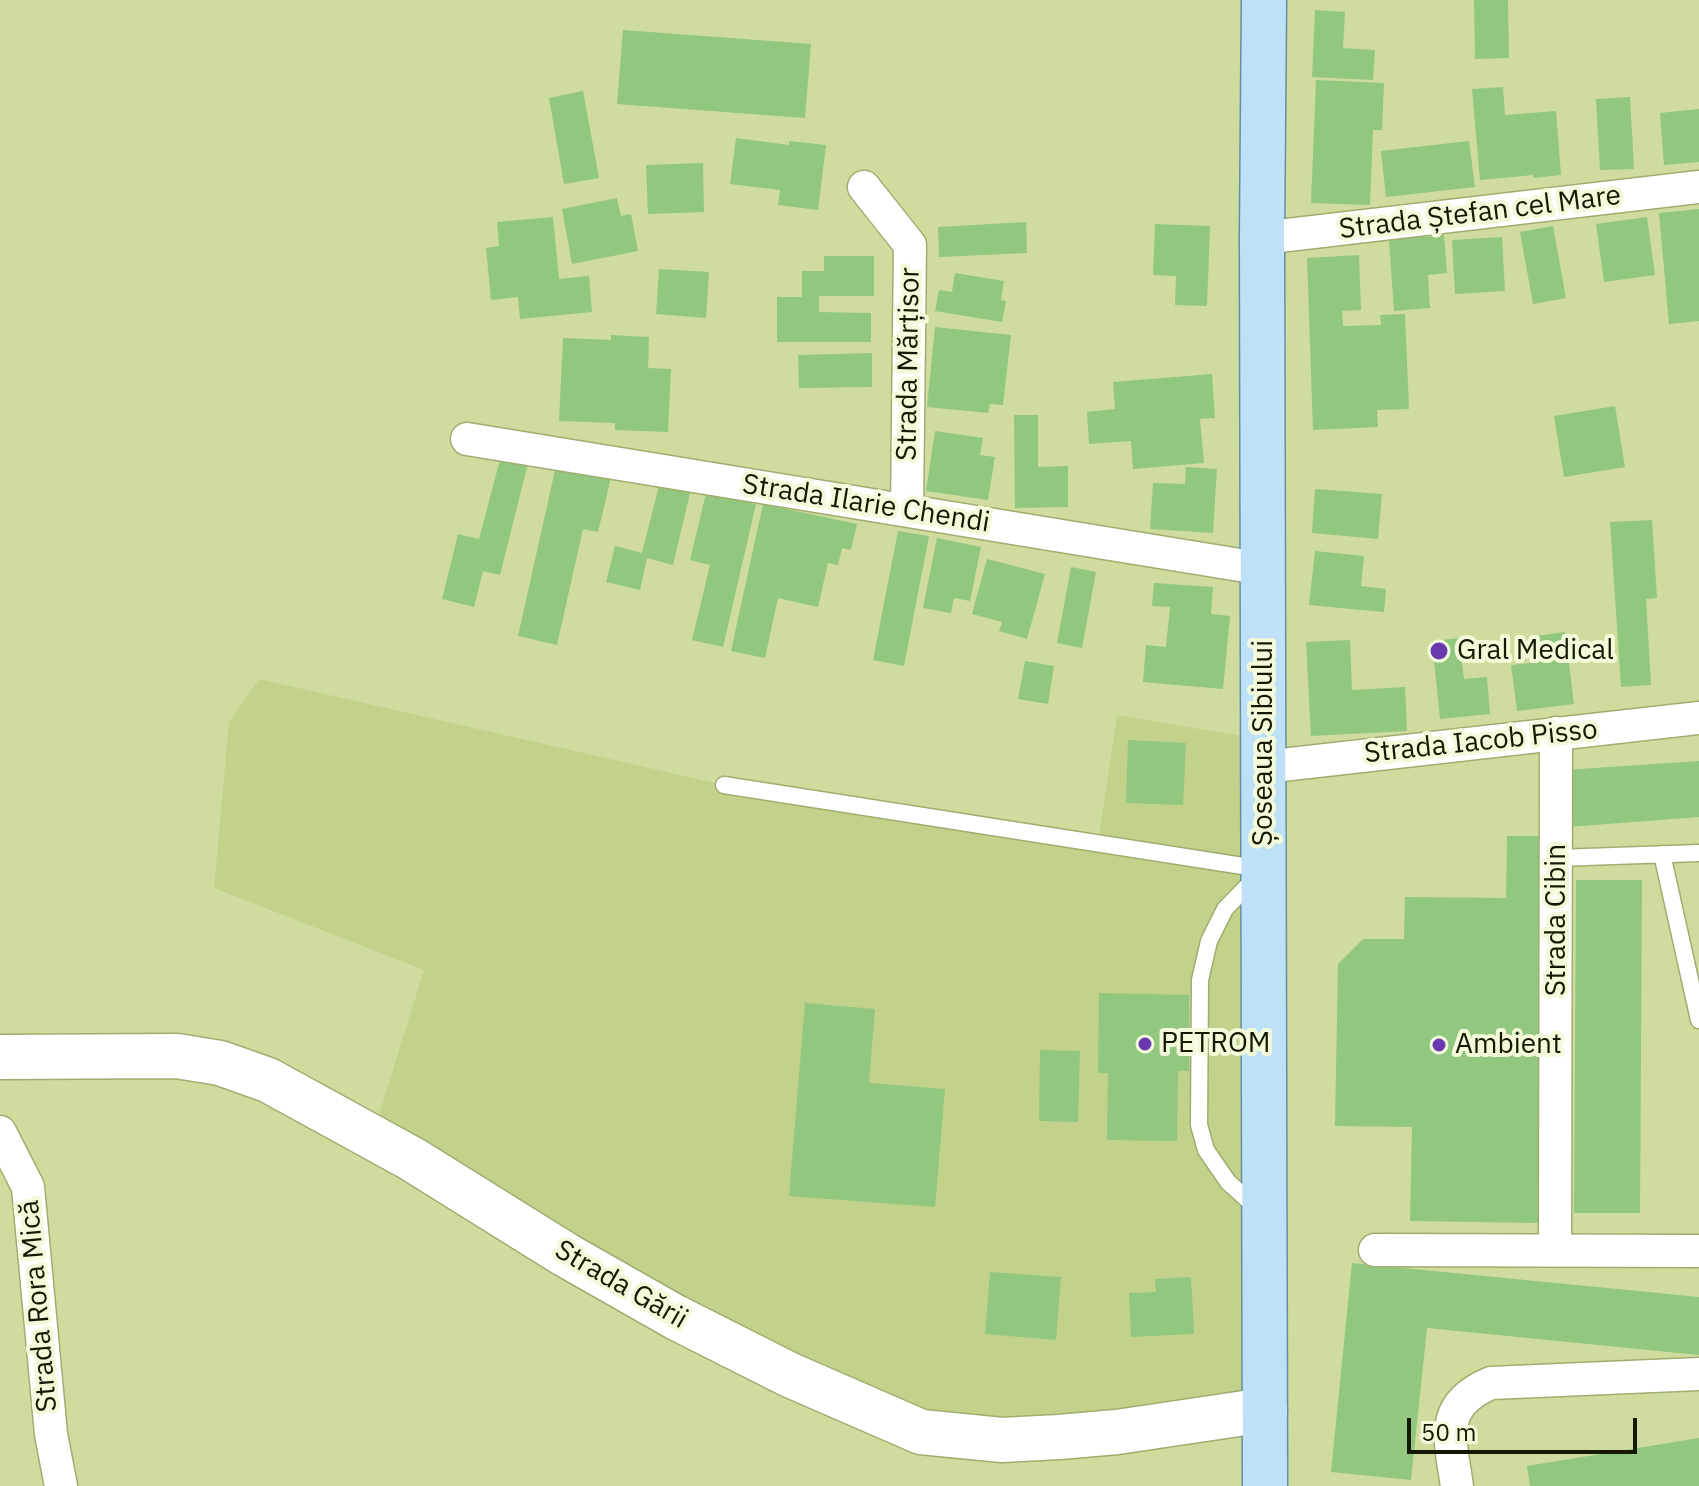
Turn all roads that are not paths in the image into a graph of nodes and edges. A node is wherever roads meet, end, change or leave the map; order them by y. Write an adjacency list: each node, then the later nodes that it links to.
1 (1264, 0): 4 (main road, Șoseaua Sibiului)
2 (864, 187): 6 (street, Strada Mărțisor)
3 (1699, 187): 4 (street, Strada Ștefan cel Mare)
4 (1262, 238): 7 (main road, Șoseaua Sibiului)
5 (467, 439): 6 (street, Strada Ilarie Chendi)
6 (907, 510): 7 (street, Strada Ilarie Chendi)
7 (1264, 569): 10 (main road, Șoseaua Sibiului)
8 (1699, 718): 9 (street, Strada Iacob Pisso)
9 (1556, 733): 10 (street, Strada Iacob Pisso); 14 (street, Strada Cibin)
10 (1264, 767): 15 (main road, Șoseaua Sibiului)
11 (724, 785): 15 (lane)
12 (1699, 853): 13 (lane)
13 (1662, 854): 14 (lane); 16 (lane)
14 (1557, 858): 21 (street, Strada Cibin)
15 (1264, 869): 19 (main road, Șoseaua Sibiului); 19 (lane)
16 (1699, 1020)
17 (0, 1057): 24 (main road, Strada Gării)
18 (0, 1132): 25 (street, Strada Rora Mică)
19 (1263, 1214): 24 (main road, Șoseaua Sibiului)
20 (1375, 1250): 21 (street)
21 (1555, 1250): 22 (street)
22 (1699, 1251)
23 (1699, 1374): 27 (street)
24 (1265, 1410): 26 (main road, Șoseaua Sibiului)
25 (61, 1486)
26 (1265, 1486)
27 (1457, 1486)

